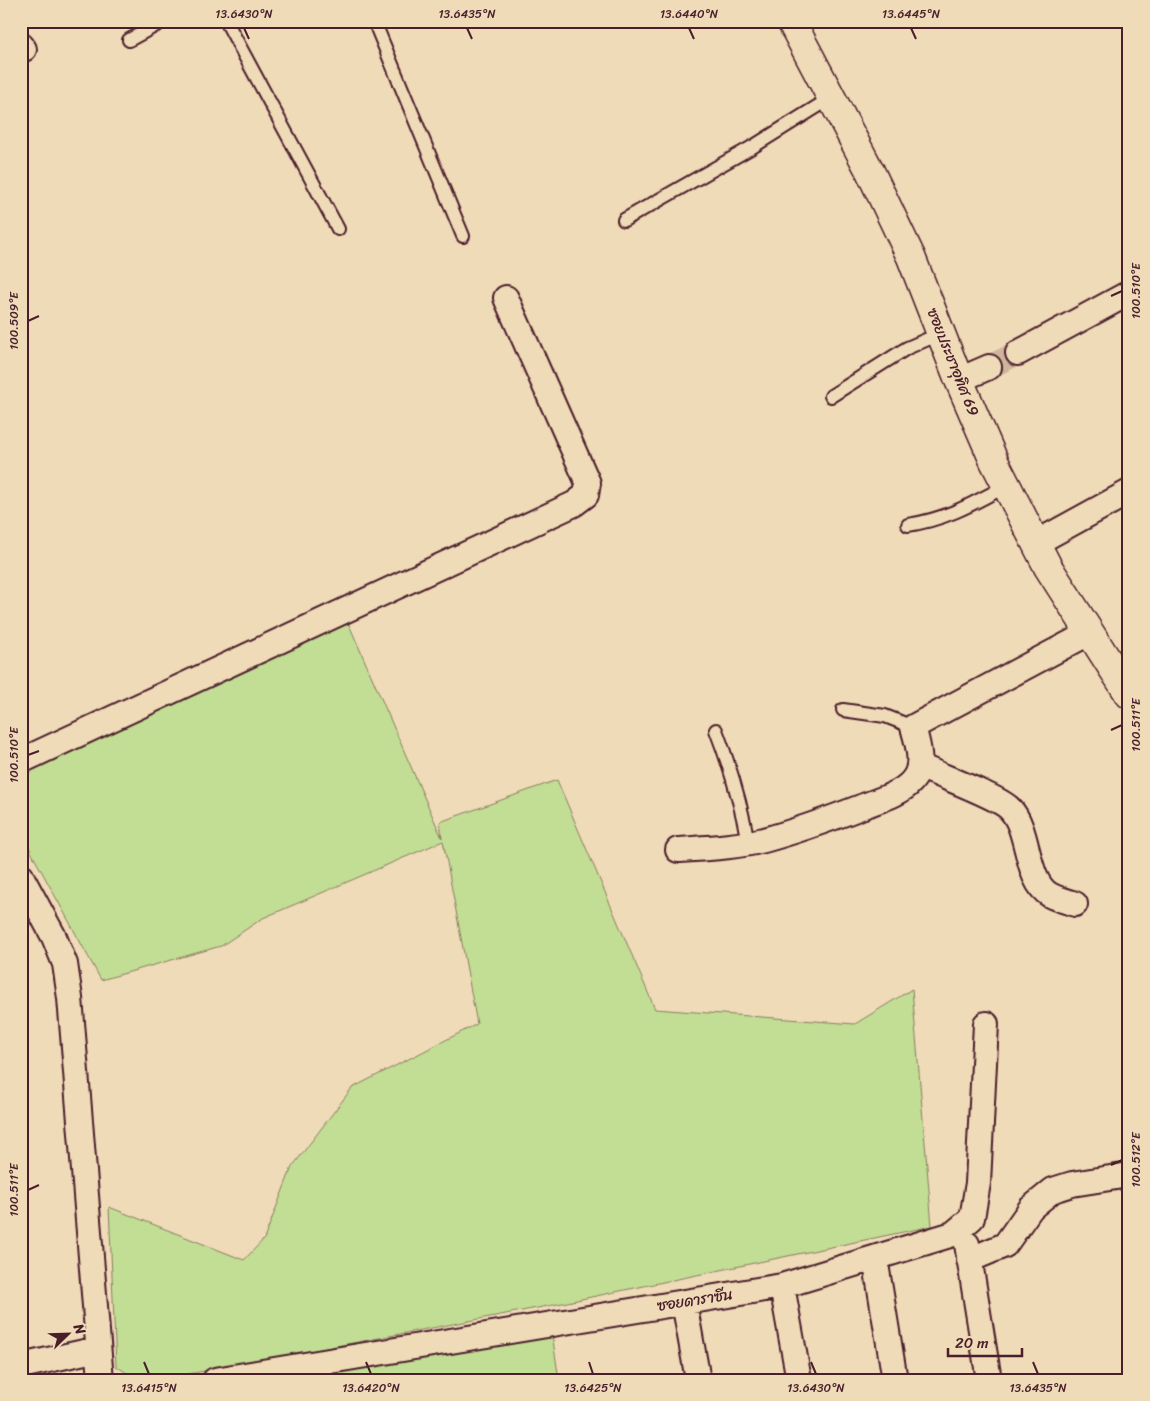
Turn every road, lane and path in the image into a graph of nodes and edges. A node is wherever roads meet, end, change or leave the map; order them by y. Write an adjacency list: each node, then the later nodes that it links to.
1 (164, 21): 5 (lane)
2 (226, 21): 8 (lane)
3 (374, 21): 9 (lane)
4 (791, 21): 6 (street, ซอยประชาอุทิศ 69)
5 (130, 40)
6 (832, 98): 7 (lane); 12 (street, ซอยประชาอุทิศ 69)
7 (624, 220)
8 (338, 229)
9 (463, 236)
10 (1129, 293): 13 (street)
11 (506, 298): 26 (street)
12 (942, 333): 15 (street, ซอยประชาอุทิศ 69); 16 (lane)
13 (1018, 353)
14 (989, 367): 15 (street)
15 (959, 380): 17 (street, ซอยประชาอุทิศ 69)
16 (831, 396)
17 (1006, 486): 19 (lane); 20 (street, ซอยประชาอุทิศ 69)
18 (1129, 492): 20 (street)
19 (908, 525)
20 (1036, 543): 21 (street, ซอยประชาอุทิศ 69)
21 (1089, 633): 22 (street, ซอยประชาอุทิศ 69); 24 (street)
22 (1129, 694)
23 (843, 710): 24 (lane)
24 (913, 727): 27 (street)
25 (716, 730): 28 (lane)
26 (21, 761)
27 (920, 766): 28 (street); 31 (street)
28 (748, 843): 29 (street)
29 (678, 850)
30 (21, 876): 39 (street)
31 (1075, 904)
32 (986, 1024): 34 (street)
33 (1129, 1175): 36 (street)
34 (964, 1225): 35 (street, ซอยดาราซีน); 36 (street)
35 (875, 1258): 37 (street, ซอยดาราซีน); 45 (street)
36 (969, 1260): 46 (street)
37 (782, 1286): 38 (street, ซอยดาราซีน); 44 (street)
38 (684, 1302): 42 (street, ซอยดาราซีน); 43 (street)
39 (98, 1349): 40 (street); 41 (street)
40 (21, 1366)
41 (100, 1380)
42 (215, 1380)
43 (698, 1380)
44 (799, 1380)
45 (895, 1380)
46 (989, 1380)

